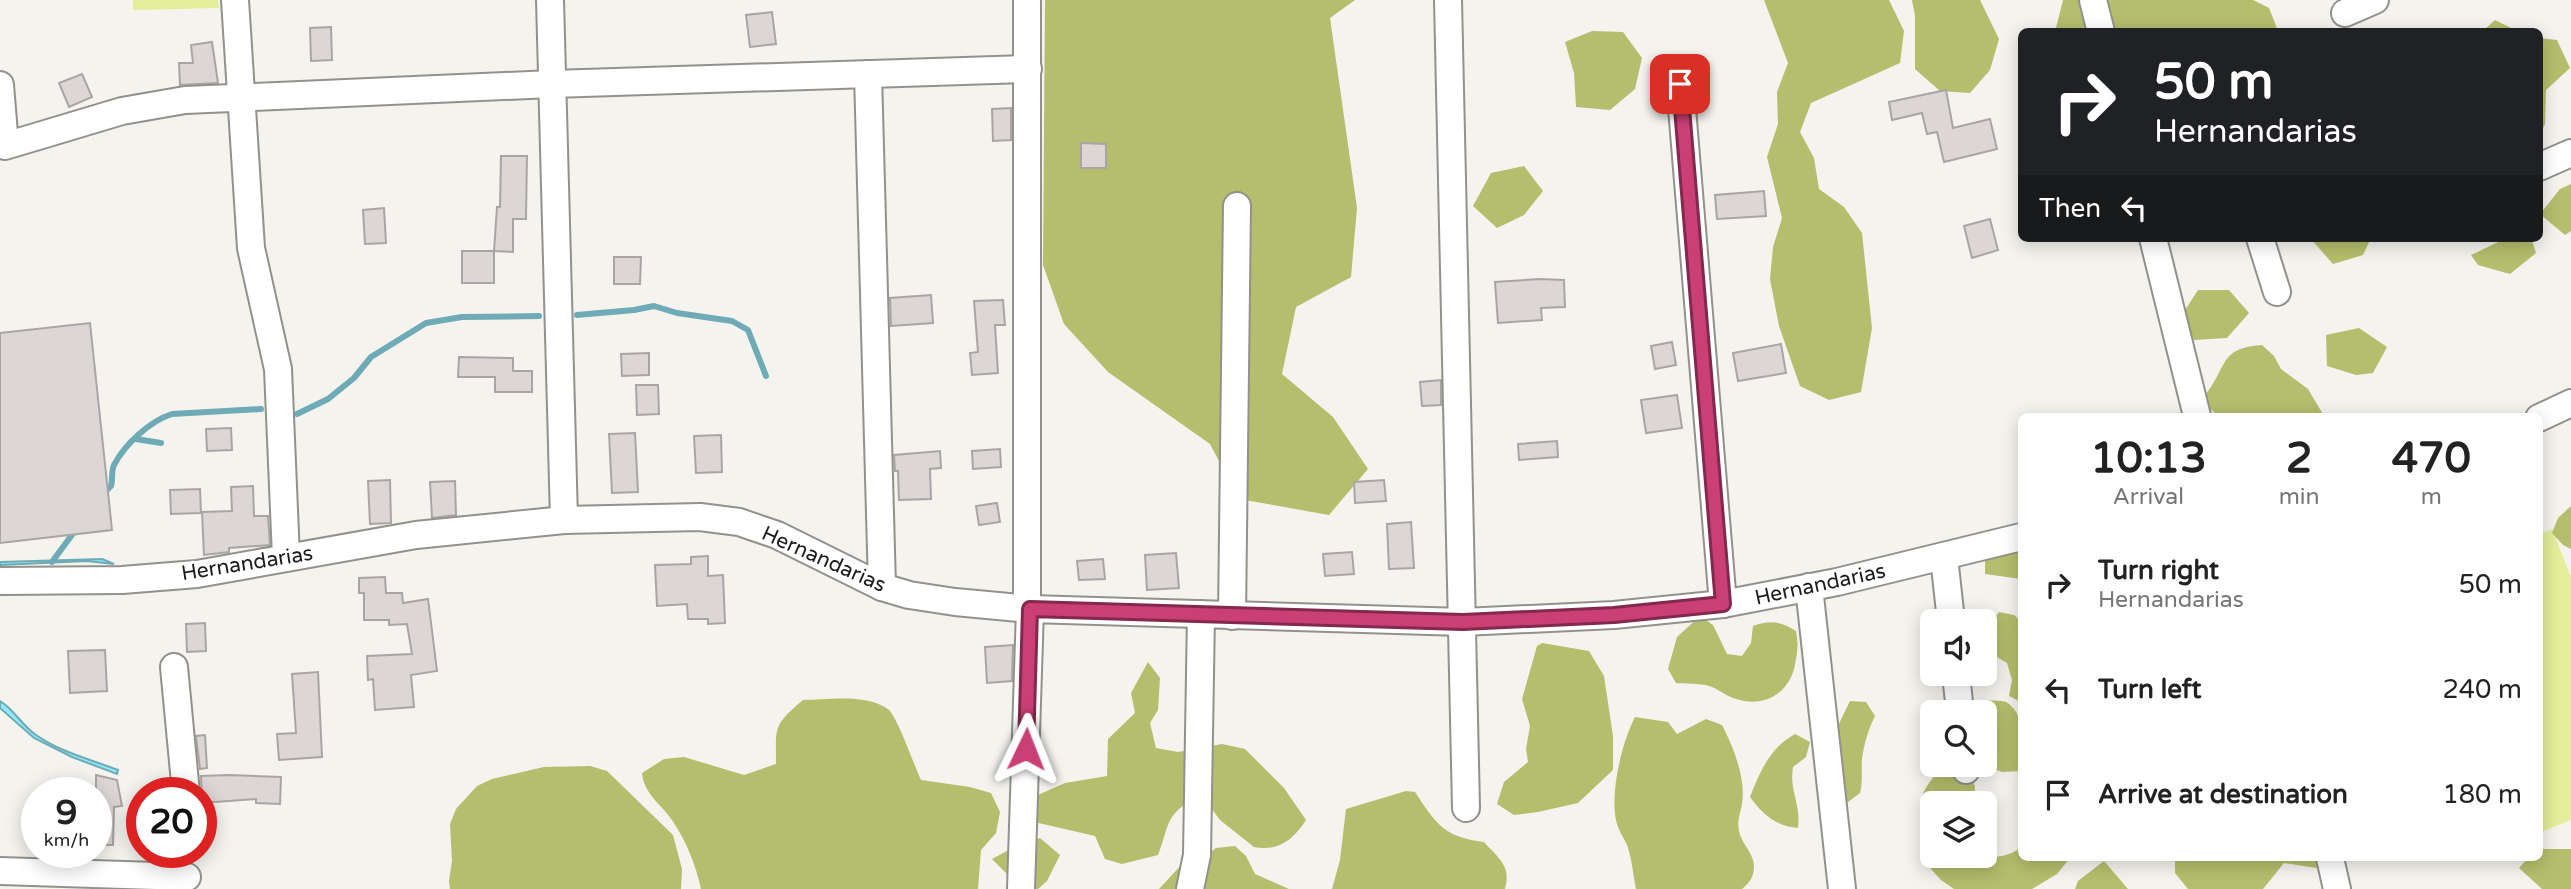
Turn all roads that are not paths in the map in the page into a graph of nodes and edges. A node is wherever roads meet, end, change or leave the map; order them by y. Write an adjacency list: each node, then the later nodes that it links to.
1 (235, 0): 14 (street)
2 (550, 0): 11 (street)
3 (1027, 0): 9 (street)
4 (1448, 0): 36 (street)
5 (2093, 0): 8 (street)
6 (2375, 0): 7 (street)
7 (2345, 13)
8 (2100, 28)
9 (1028, 69): 10 (street); 32 (street)
10 (867, 74): 11 (street); 29 (street)
11 (552, 84): 14 (street); 24 (street)
12 (1680, 84): 31 (street)
13 (0, 85): 14 (street)
14 (242, 97): 26 (street)
15 (2571, 153): 16 (street)
16 (2543, 165)
17 (1237, 206): 35 (street)
18 (2153, 242): 22 (street)
19 (2261, 242): 20 (street)
20 (2277, 292)
21 (2571, 403): 23 (street)
22 (2196, 413)
23 (2543, 416)
24 (564, 520): 26 (street, Hernandarias); 29 (street, Hernandarias)
25 (2018, 538): 27 (street, Hernandarias)
26 (286, 557): 28 (street, Hernandarias)
27 (1944, 557): 30 (street, Hernandarias); 33 (street)
28 (0, 581)
29 (882, 587): 32 (street, Hernandarias)
30 (1809, 587): 31 (street, Hernandarias); 45 (street)
31 (1723, 604): 36 (street, Hernandarias)
32 (1028, 609): 34 (street, Hernandarias); 43 (street)
33 (1950, 609)
34 (1201, 614): 35 (street, Hernandarias); 44 (street)
35 (1233, 616): 36 (street, Hernandarias)
36 (1463, 622): 39 (street)
37 (174, 667): 38 (street)
38 (184, 777)
39 (1466, 807)
40 (2331, 861): 46 (street)
41 (0, 871): 42 (street)
42 (187, 873)
43 (1021, 889)
44 (1190, 889)
45 (1842, 889)
46 (2337, 889)

